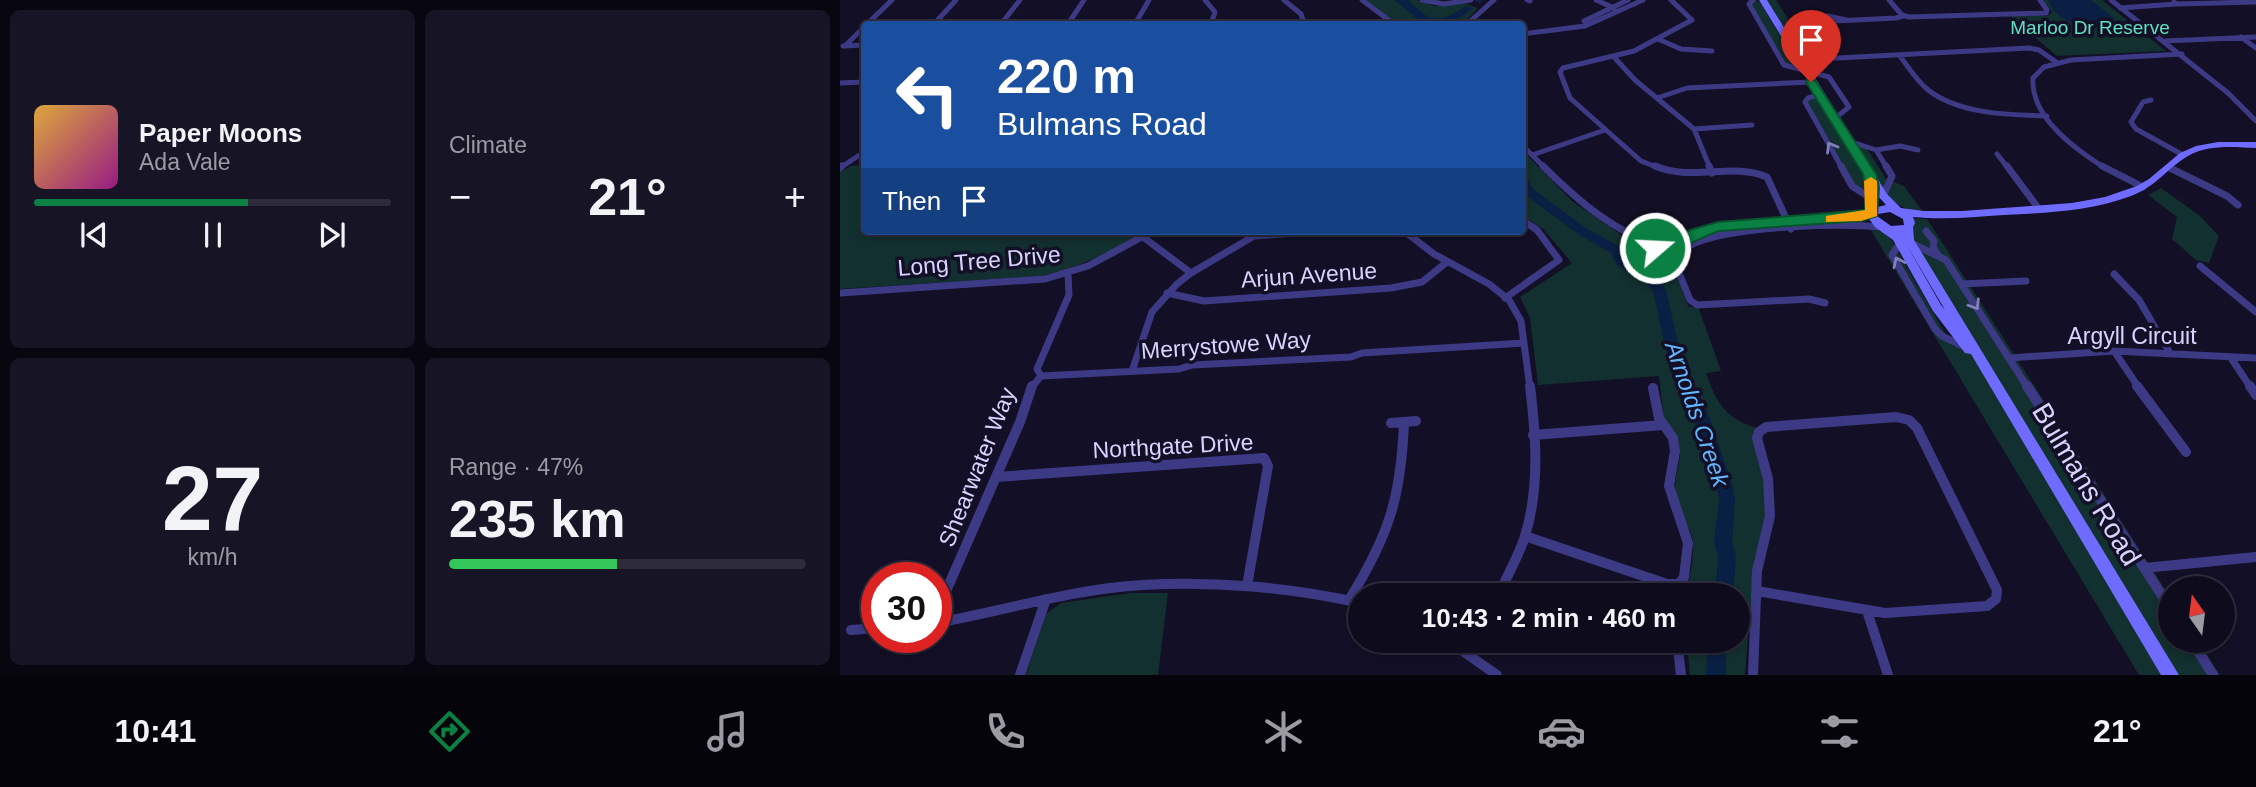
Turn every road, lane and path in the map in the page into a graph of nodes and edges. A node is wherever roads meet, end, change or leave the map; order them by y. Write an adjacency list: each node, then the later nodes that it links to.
1 (892, 0): 29 (street)
2 (956, 0): 30 (street)
3 (1020, 0): 31 (street)
4 (1084, 0): 32 (street)
5 (1149, 0): 33 (street)
6 (1205, 0): 34 (street)
7 (1284, 0): 35 (street)
8 (1362, 0): 36 (street)
9 (1422, 0): 19 (street)
10 (1494, 0): 23 (street)
11 (1596, 0): 24 (street)
12 (1628, 0): 24 (street)
13 (1643, 0): 26 (street)
14 (1671, 0): 43 (street)
15 (1754, 0): 53 (street)
16 (1889, 0): 27 (street)
17 (2040, 0): 27 (street)
18 (2110, 0): 25 (street)
19 (1469, 1): 23 (street)
20 (1763, 1): 53 (street)
21 (2174, 2): 22 (street); 25 (street)
22 (2256, 2)
23 (1486, 6): 37 (street)
24 (1612, 7): 26 (street); 39 (street)
25 (2120, 8): 44 (street)
26 (1620, 10): 40 (street)
27 (1903, 16): 28 (street)
28 (1846, 20): 28 (street)
29 (871, 21)
30 (937, 21)
31 (1003, 21)
32 (1070, 21)
33 (1137, 21)
34 (1213, 21)
35 (1302, 21)
36 (1390, 21)
37 (1468, 21)
38 (861, 30): 46 (street)
39 (1526, 31)
40 (1526, 32)
41 (2241, 37): 42 (street); 44 (street); 47 (street)
42 (2256, 37)
43 (1658, 40): 48 (street); 51 (street)
44 (2163, 41): 49 (street)
45 (861, 45): 46 (street)
46 (843, 46)
47 (2256, 48)
48 (1712, 51)
49 (2182, 54): 52 (street); 62 (street)
50 (1899, 55): 52 (street); 53 (street); 60 (street)
51 (1614, 57): 58 (street); 65 (street)
52 (2056, 62): 60 (street)
53 (1801, 64): 55 (street); 61 (street)
54 (861, 82): 56 (street)
55 (1811, 82): 57 (street); 58 (street)
56 (840, 83)
57 (1819, 95): 61 (street); 80 (street, one-way to 57)
58 (1657, 97): 64 (street)
59 (2151, 100): 74 (street)
60 (2046, 116): 79 (street)
61 (1834, 119): 66 (street)
62 (2256, 121)
63 (1752, 125): 64 (street)
64 (1694, 129): 77 (street)
65 (1605, 130): 73 (street); 77 (street)
66 (1849, 141): 69 (street); 78 (street)
67 (2256, 145): 74 (street)
68 (1526, 149): 73 (street)
69 (1876, 150): 70 (street); 80 (street)
70 (1918, 150)
71 (861, 154): 75 (street)
72 (1997, 154): 82 (street)
73 (1532, 155): 89 (street)
74 (2183, 155): 76 (street)
75 (840, 168)
76 (2169, 168): 79 (street); 81 (street)
77 (1712, 173): 86 (street)
78 (1869, 174): 80 (street)
79 (2143, 187): 82 (street)
80 (1875, 205): 83 (street); 83 (street); 86 (street); 88 (street)
81 (2238, 205)
82 (2039, 209): 84 (street)
83 (1898, 210): 84 (street); 87 (street)
84 (1930, 216): 87 (street)
85 (1526, 223): 111 (street)
86 (1789, 225): 88 (street); 96 (street); 99 (street)
87 (1909, 225): 88 (street); 95 (street, Bulmans Road)
88 (1884, 228): 95 (street, Bulmans Road)
89 (1623, 230): 96 (street); 98 (street)
90 (1926, 231): 97 (street)
91 (1146, 235): 94 (street, Long Tree Drive)
92 (1268, 235): 103 (street)
93 (1410, 235): 100 (street)
94 (1143, 237): 103 (street); 104 (street, Long Tree Drive)
95 (1905, 243): 97 (street); 123 (street, Bulmans Road); 123 (street, Bulmans Road, one-way to 95)
96 (1664, 248): 98 (street); 99 (street)
97 (1932, 250): 108 (street)
98 (1650, 255): 101 (street)
99 (1673, 257): 101 (street); 106 (street)
100 (1447, 262): 110 (street, Arjun Avenue); 111 (street)
101 (1661, 263): 106 (street)
102 (2200, 266): 113 (street)
103 (1191, 273): 110 (street)
104 (1068, 274): 109 (street, Long Tree Drive); 121 (street)
105 (2114, 274): 116 (street)
106 (1681, 275): 112 (street)
107 (2026, 281): 108 (street)
108 (1962, 284): 117 (street, one-way to 117)
109 (840, 293)
110 (1167, 293): 120 (street)
111 (1505, 298): 114 (street)
112 (1825, 303)
113 (2256, 312)
114 (1524, 343): 120 (street, Merrystowe Way); 129 (street)
115 (2115, 351): 116 (street, Argyll Circuit); 117 (street, Argyll Circuit); 130 (street)
116 (2170, 353): 118 (street, Argyll Circuit)
117 (2009, 358): 134 (street)
118 (2231, 358): 119 (street, Argyll Circuit); 124 (street)
119 (2256, 358)
120 (1132, 371): 121 (street, Merrystowe Way)
121 (1041, 376): 131 (street, Shearwater Way)
122 (1653, 388): 128 (street)
123 (2000, 393): 157 (street, Bulmans Road)
124 (2256, 394)
125 (1416, 421): 126 (street)
126 (1404, 422): 127 (street); 136 (street)
127 (1391, 423)
128 (1663, 425): 129 (street); 139 (street)
129 (1533, 435): 132 (street)
130 (2186, 452)
131 (996, 477): 135 (street, Shearwater Way); 140 (street, Northgate Drive)
132 (1525, 536): 137 (street); 138 (street)
133 (2256, 557): 134 (street)
134 (2144, 568): 141 (street)
135 (952, 577)
136 (1363, 583)
137 (1504, 583)
138 (1664, 583)
139 (1680, 583)
140 (1247, 586): 143 (street); 144 (street)
141 (2158, 590)
142 (1756, 591): 145 (street); 145 (street); 155 (street)
143 (1046, 599): 146 (street); 152 (street)
144 (1348, 600)
145 (1867, 611): 156 (street)
146 (952, 620)
147 (861, 629): 148 (street)
148 (851, 630)
149 (1466, 653): 153 (street)
150 (1676, 653): 154 (street)
151 (2199, 653): 158 (street)
152 (1020, 675)
153 (1497, 675)
154 (1681, 675)
155 (1753, 675)
156 (1888, 675)
157 (2171, 675)
158 (2213, 675)

